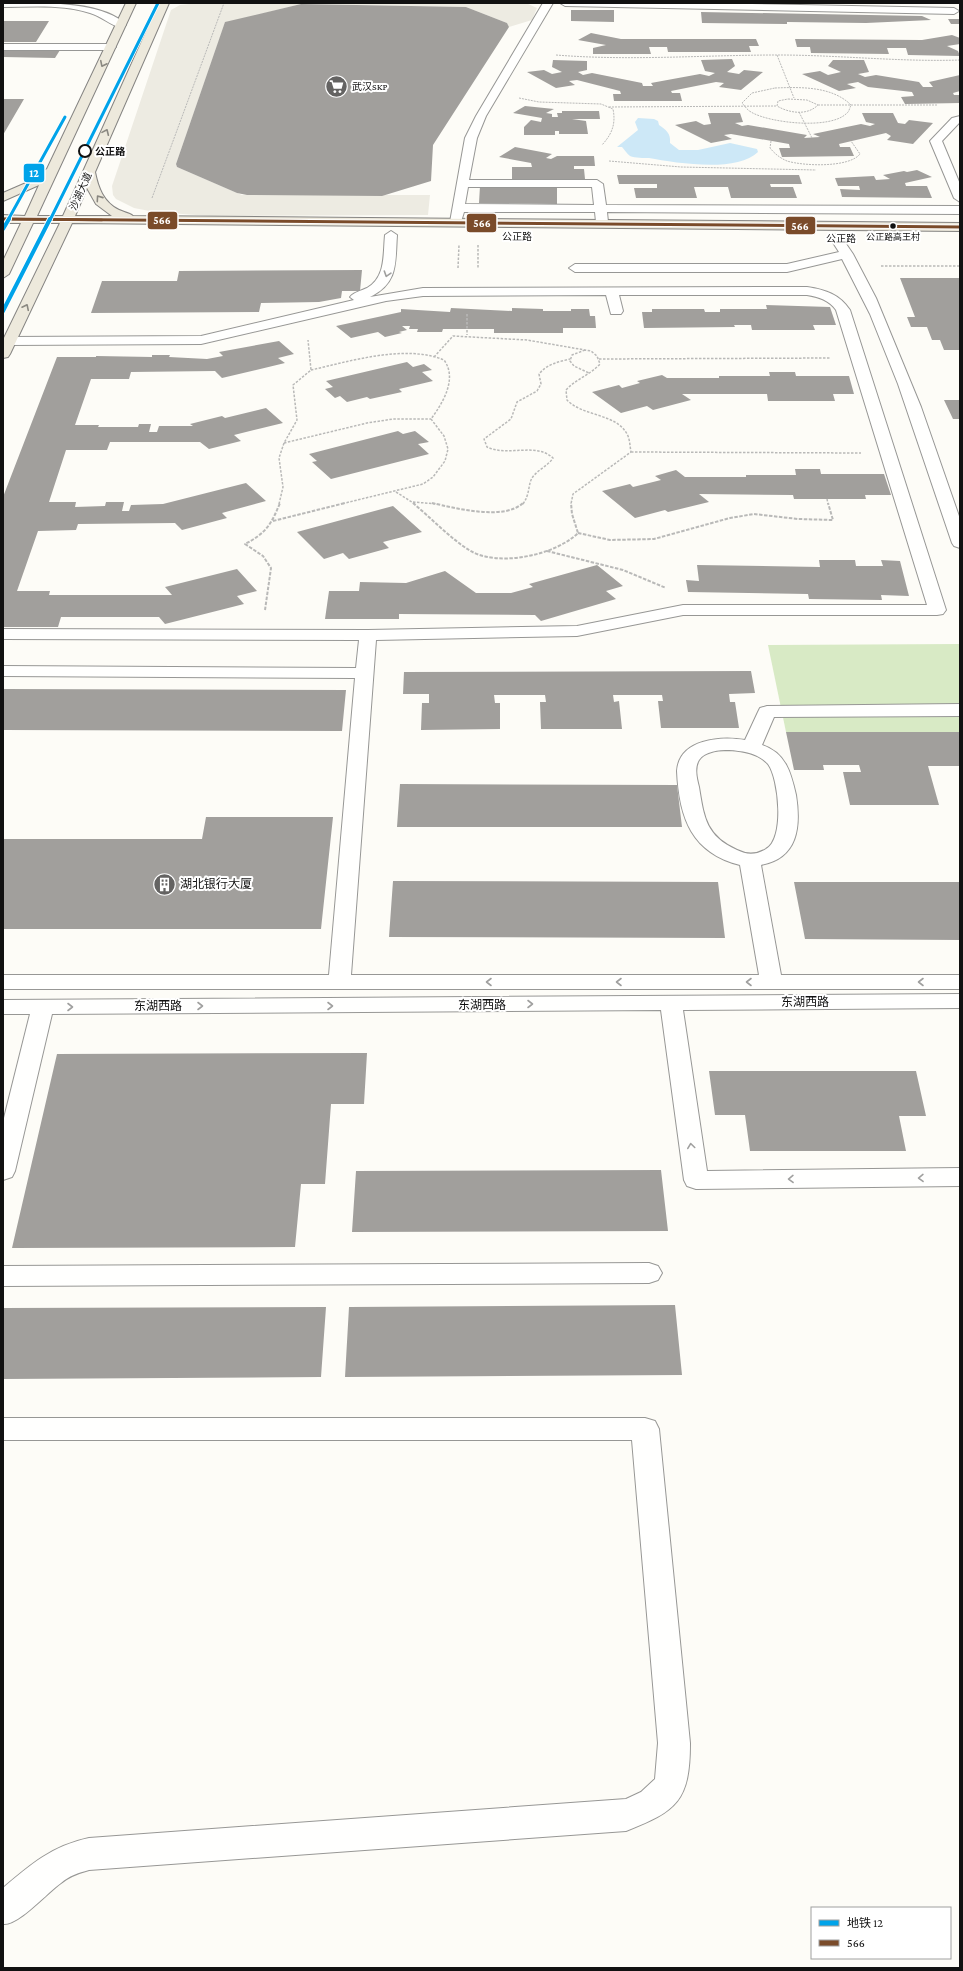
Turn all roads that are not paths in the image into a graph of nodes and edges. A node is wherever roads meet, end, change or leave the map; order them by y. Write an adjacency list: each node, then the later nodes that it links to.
1 (56, 3): 7 (street)
2 (131, 3): 10 (main road)
3 (165, 3): 15 (main road, 沙湖大道, one-way to 3)
4 (548, 3): 16 (street)
5 (565, 3): 9 (street)
6 (3, 4): 7 (street)
7 (44, 4): 10 (street)
8 (848, 6): 9 (street)
9 (955, 9)
10 (121, 25): 12 (main road)
11 (3, 47): 12 (street)
12 (111, 47): 14 (main road, one-way to 14)
13 (960, 119): 18 (street)
14 (50, 172): 17 (main road); 23 (main road)
15 (89, 172): 24 (main road, 沙湖大道); 25 (main road, one-way to 15)
16 (464, 183): 19 (street); 20 (street)
17 (3, 197)
18 (960, 198)
19 (459, 208): 20 (street); 26 (street)
20 (600, 208): 21 (street); 27 (street)
21 (960, 210)
22 (3, 219): 23 (main road, 公正路)
23 (28, 219): 24 (main road, 公正路); 30 (main road)
24 (68, 219): 25 (main road, 公正路); 31 (main road, 沙湖大道)
25 (214, 220): 26 (main road, 公正路)
26 (456, 222): 27 (main road, 公正路)
27 (602, 224): 28 (main road, 公正路)
28 (960, 227)
29 (3, 232): 30 (main road)
30 (23, 232): 31 (main road); 41 (main road)
31 (62, 232): 32 (main road); 44 (main road, 沙湖大道, one-way to 31)
32 (101, 232)
33 (375, 235): 34 (main road)
34 (391, 235): 35 (main road); 44 (street, one-way to 44)
35 (407, 235)
36 (820, 238): 37 (main road, 公正路)
37 (836, 238): 38 (main road, 公正路); 39 (street)
38 (960, 238)
39 (851, 260): 40 (street); 45 (street)
40 (575, 268)
41 (3, 274)
42 (612, 292): 43 (street); 44 (street); 47 (street)
43 (616, 312)
44 (8, 343)
45 (960, 543)
46 (3, 634): 47 (street)
47 (368, 635): 51 (street)
48 (135, 657): 49 (street)
49 (3, 658)
50 (3, 671): 51 (street)
51 (364, 673): 56 (street)
52 (960, 710): 53 (street)
53 (752, 747): 54 (street); 54 (street)
54 (750, 861): 57 (street)
55 (3, 982): 56 (street, 东湖西路)
56 (339, 982): 57 (street, 东湖西路, one-way to 56)
57 (771, 982): 58 (street, 东湖西路, one-way to 57)
58 (960, 982)
59 (960, 1001): 60 (street, 东湖西路)
60 (671, 1003): 62 (street, 东湖西路, one-way to 60); 64 (street, one-way to 60)
61 (3, 1007): 62 (street, 东湖西路)
62 (43, 1007): 63 (street)
63 (3, 1171)
64 (960, 1178)
65 (649, 1273): 66 (street)
66 (3, 1276)
67 (3, 1429): 68 (street)
68 (4, 1912)

